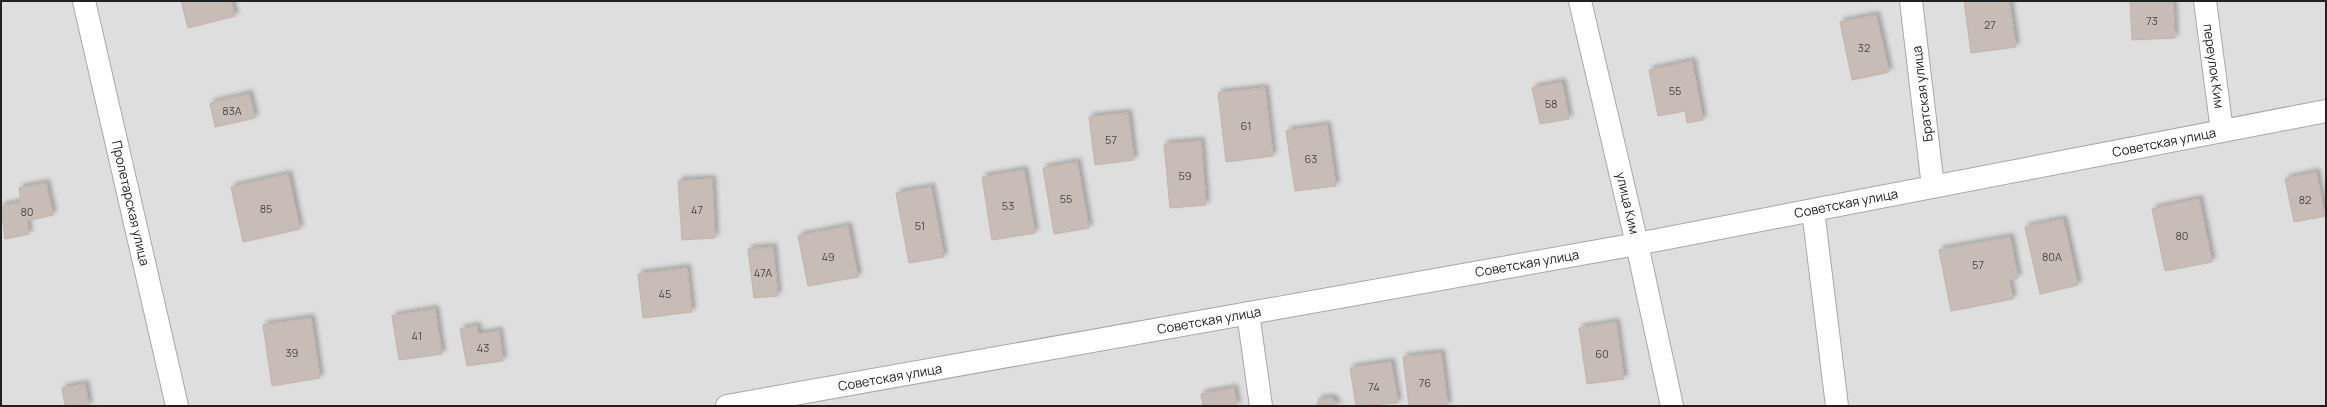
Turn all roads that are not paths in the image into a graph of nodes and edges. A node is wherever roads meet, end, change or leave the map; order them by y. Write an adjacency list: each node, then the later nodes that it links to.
1 (84, 1): 11 (street, Пролетарская улица)
2 (1580, 1): 9 (street, улица Ким)
3 (1911, 1): 7 (street, Братская улица)
4 (2205, 1): 6 (street, переулок Ким)
5 (2326, 111): 6 (street, Советская улица)
6 (2222, 131): 7 (street, Советская улица)
7 (1933, 187): 8 (street, Советская улица)
8 (1813, 210): 9 (street, Советская улица); 15 (street)
9 (1637, 244): 10 (street, Советская улица); 14 (street, улица Ким)
10 (1248, 313): 12 (street, Советская улица); 13 (street)
11 (178, 406)
12 (727, 406)
13 (1261, 406)
14 (1672, 406)
15 (1837, 406)

